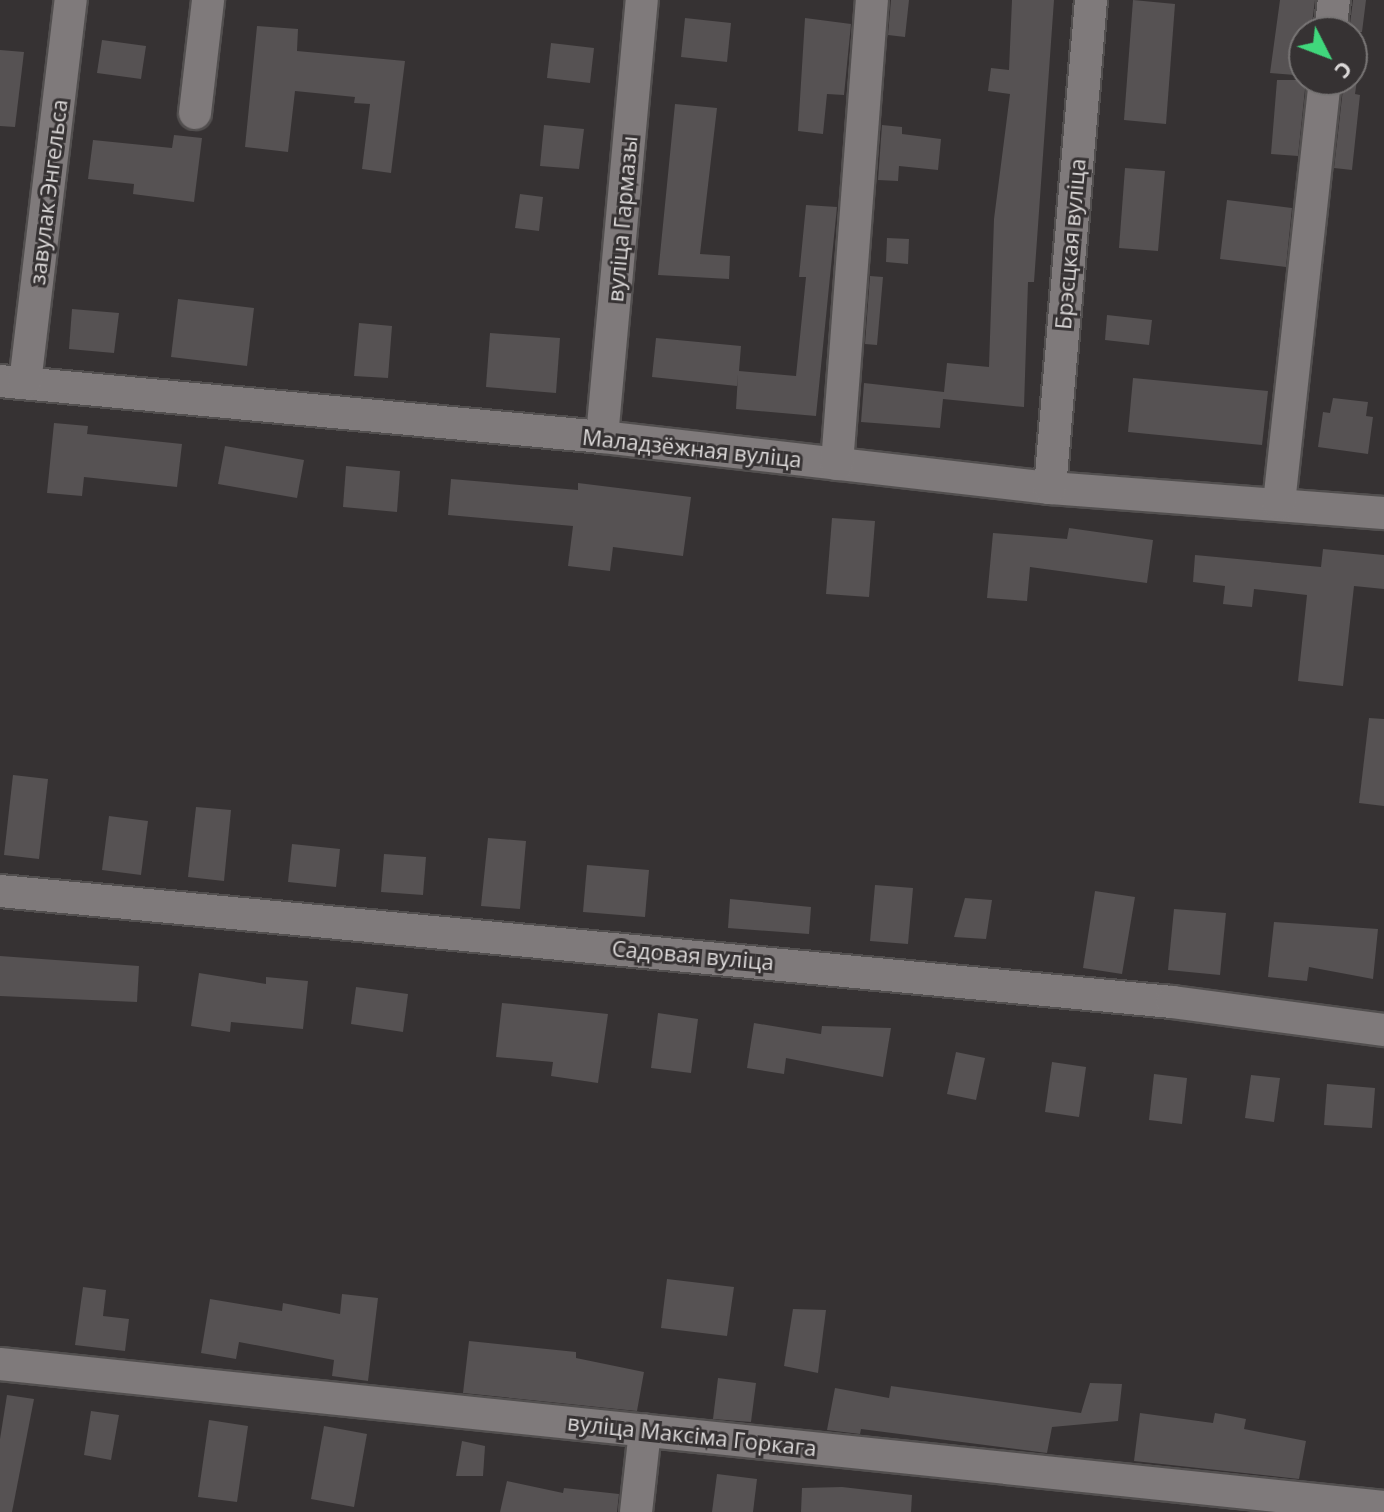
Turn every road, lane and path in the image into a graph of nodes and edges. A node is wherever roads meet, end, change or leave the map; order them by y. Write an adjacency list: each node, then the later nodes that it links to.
1 (71, 0): 8 (street, завулак Энгельса)
2 (208, 0): 7 (street)
3 (642, 0): 9 (street, вуліца Гармазы)
4 (872, 0): 10 (street)
5 (1091, 0): 11 (street, Брэсцкая вуліца)
6 (1323, 96): 12 (street)
7 (195, 113)
8 (13, 382): 9 (street, Маладзёжная вуліца)
9 (602, 437): 10 (street, Маладзёжная вуліца)
10 (837, 464): 11 (street, Маладзёжная вуліца)
11 (1050, 488): 12 (street, Маладзёжная вуліца)
12 (1279, 503): 13 (street, Маладзёжная вуліца)
13 (1384, 513)
14 (0, 891): 15 (street, Садовая вуліца)
15 (1384, 1030)
16 (0, 1364): 17 (street, вуліца Максіма Горкага)
17 (645, 1430): 18 (street, вуліца Максіма Горкага); 19 (street)
18 (1384, 1507)
19 (636, 1512)

